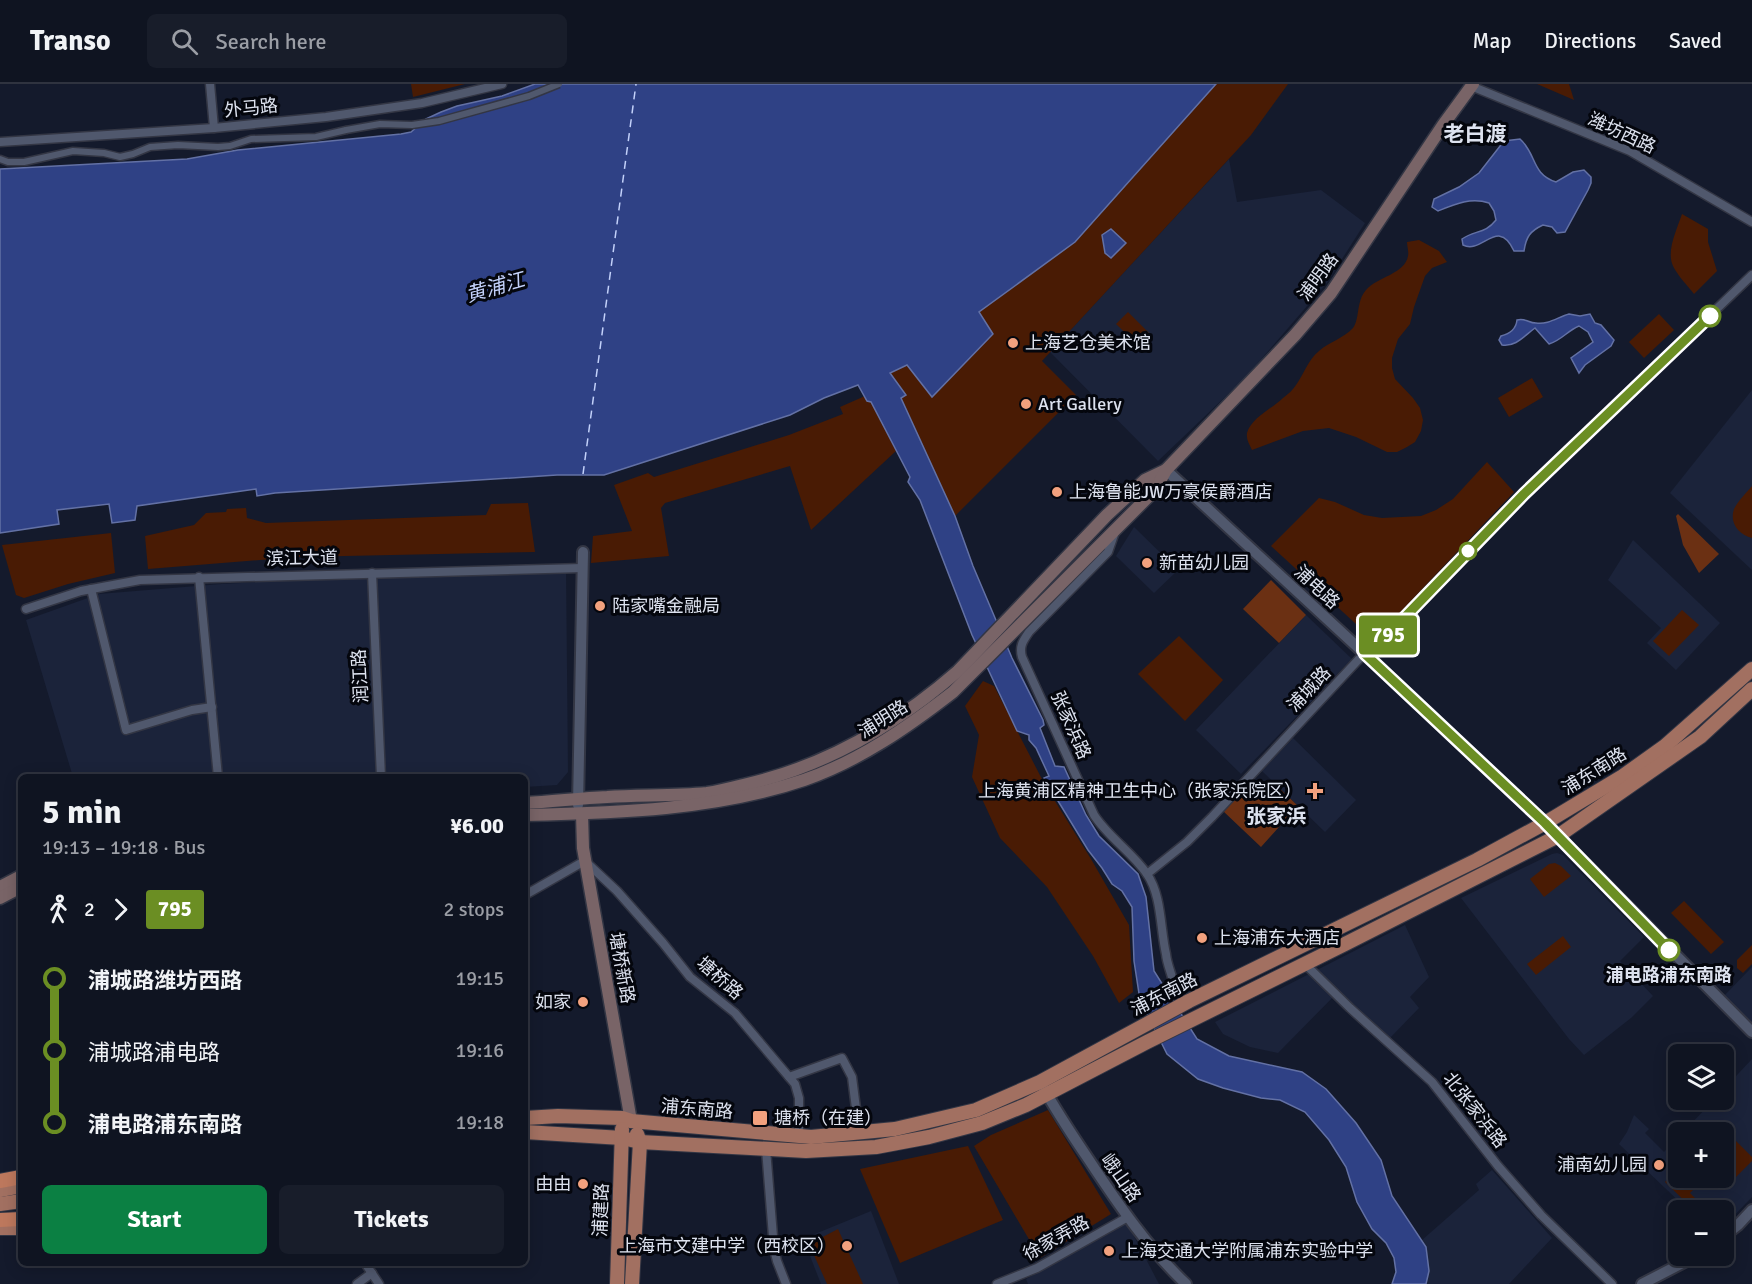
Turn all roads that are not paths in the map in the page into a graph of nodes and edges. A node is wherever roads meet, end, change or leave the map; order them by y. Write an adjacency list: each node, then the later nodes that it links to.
1 (210, 84): 5 (street)
2 (501, 84): 5 (street, 外马路)
3 (559, 84): 7 (street, bridge)
4 (1472, 85): 8 (street, 潍坊西路); 10 (main road, 浦明路)
5 (214, 128): 6 (street, 外马路)
6 (0, 142)
7 (0, 159)
8 (1752, 222)
9 (1752, 275): 18 (street, 浦城路)
10 (1166, 470): 11 (main road, 浦明路); 18 (street, 浦电路); 20 (main road, 浦明路)
11 (1116, 529): 20 (main road, 浦明路); 32 (street, 张家浜路)
12 (583, 552): 13 (street, 塘桥新路)
13 (583, 568): 14 (street, 滨江大道); 25 (street, 塘桥新路)
14 (372, 573): 15 (street, 滨江大道); 24 (street, 润江路)
15 (199, 578): 16 (street, 滨江大道); 22 (street)
16 (91, 589): 17 (street, 滨江大道); 22 (street)
17 (26, 609)
18 (1365, 654): 29 (street, 浦电路); 32 (street, 浦城路)
19 (1752, 669): 29 (main road, 浦东南路)
20 (960, 676): 25 (main road, 浦明路); 27 (main road, 浦明路)
21 (1752, 689): 30 (main road, 浦东南路)
22 (212, 707): 23 (street)
23 (218, 774)
24 (381, 774)
25 (579, 798): 26 (main road, 浦明路); 27 (street, 塘桥新路)
26 (528, 803)
27 (579, 814): 28 (main road, 浦明路); 31 (main road, 塘桥新路)
28 (528, 815)
29 (1545, 823): 30 (street, 浦电路); 42 (main road, 浦东南路)
30 (1558, 836): 38 (main road, 浦东南路); 40 (street, 浦电路)
31 (583, 862): 36 (street); 41 (street, 塘桥路); 45 (main road, 塘桥新路)
32 (1147, 874): 39 (street, 张家浜路)
33 (18, 878): 34 (main road)
34 (0, 887)
35 (18, 889): 37 (main road)
36 (528, 892)
37 (0, 898)
38 (1305, 964): 43 (main road, 浦东南路); 77 (street, 北张家浜路)
39 (1173, 981)
40 (1752, 1032)
41 (789, 1077): 47 (street); 48 (street, 塘桥路)
42 (1040, 1082): 43 (street, 峨山路); 47 (main road, 浦东南路)
43 (1047, 1095): 51 (main road, 浦东南路); 61 (street, 峨山路)
44 (528, 1118): 45 (main road, 浦东南路)
45 (626, 1120): 48 (main road, 浦东南路); 49 (main road, 塘桥新路); 50 (main road, 塘桥新路)
46 (528, 1132): 49 (main road, 浦东南路)
47 (859, 1132): 48 (main road, 浦东南路)
48 (799, 1136)
49 (622, 1138): 50 (main road, 浦东南路); 72 (main road, 浦建路)
50 (640, 1142): 51 (main road, 浦东南路); 73 (main road, 浦建路)
51 (766, 1149): 74 (street)
52 (18, 1172): 53 (main road)
53 (0, 1175)
54 (18, 1178): 55 (highway)
55 (0, 1181)
56 (18, 1187): 57 (main road)
57 (0, 1190)
58 (18, 1201): 59 (main road)
59 (0, 1204)
60 (1752, 1210): 66 (street)
61 (1128, 1217): 75 (street, 徐家弄路); 76 (street, 峨山路)
62 (18, 1219): 63 (highway)
63 (0, 1220)
64 (0, 1228): 65 (main road)
65 (18, 1228)
66 (1734, 1228)
67 (367, 1266): 69 (street)
68 (1677, 1266): 78 (street)
69 (372, 1273): 70 (street); 71 (street)
70 (357, 1284)
71 (379, 1284)
72 (617, 1284)
73 (632, 1284)
74 (786, 1284)
75 (997, 1284)
76 (1186, 1284)
77 (1612, 1284)
78 (1642, 1284)

